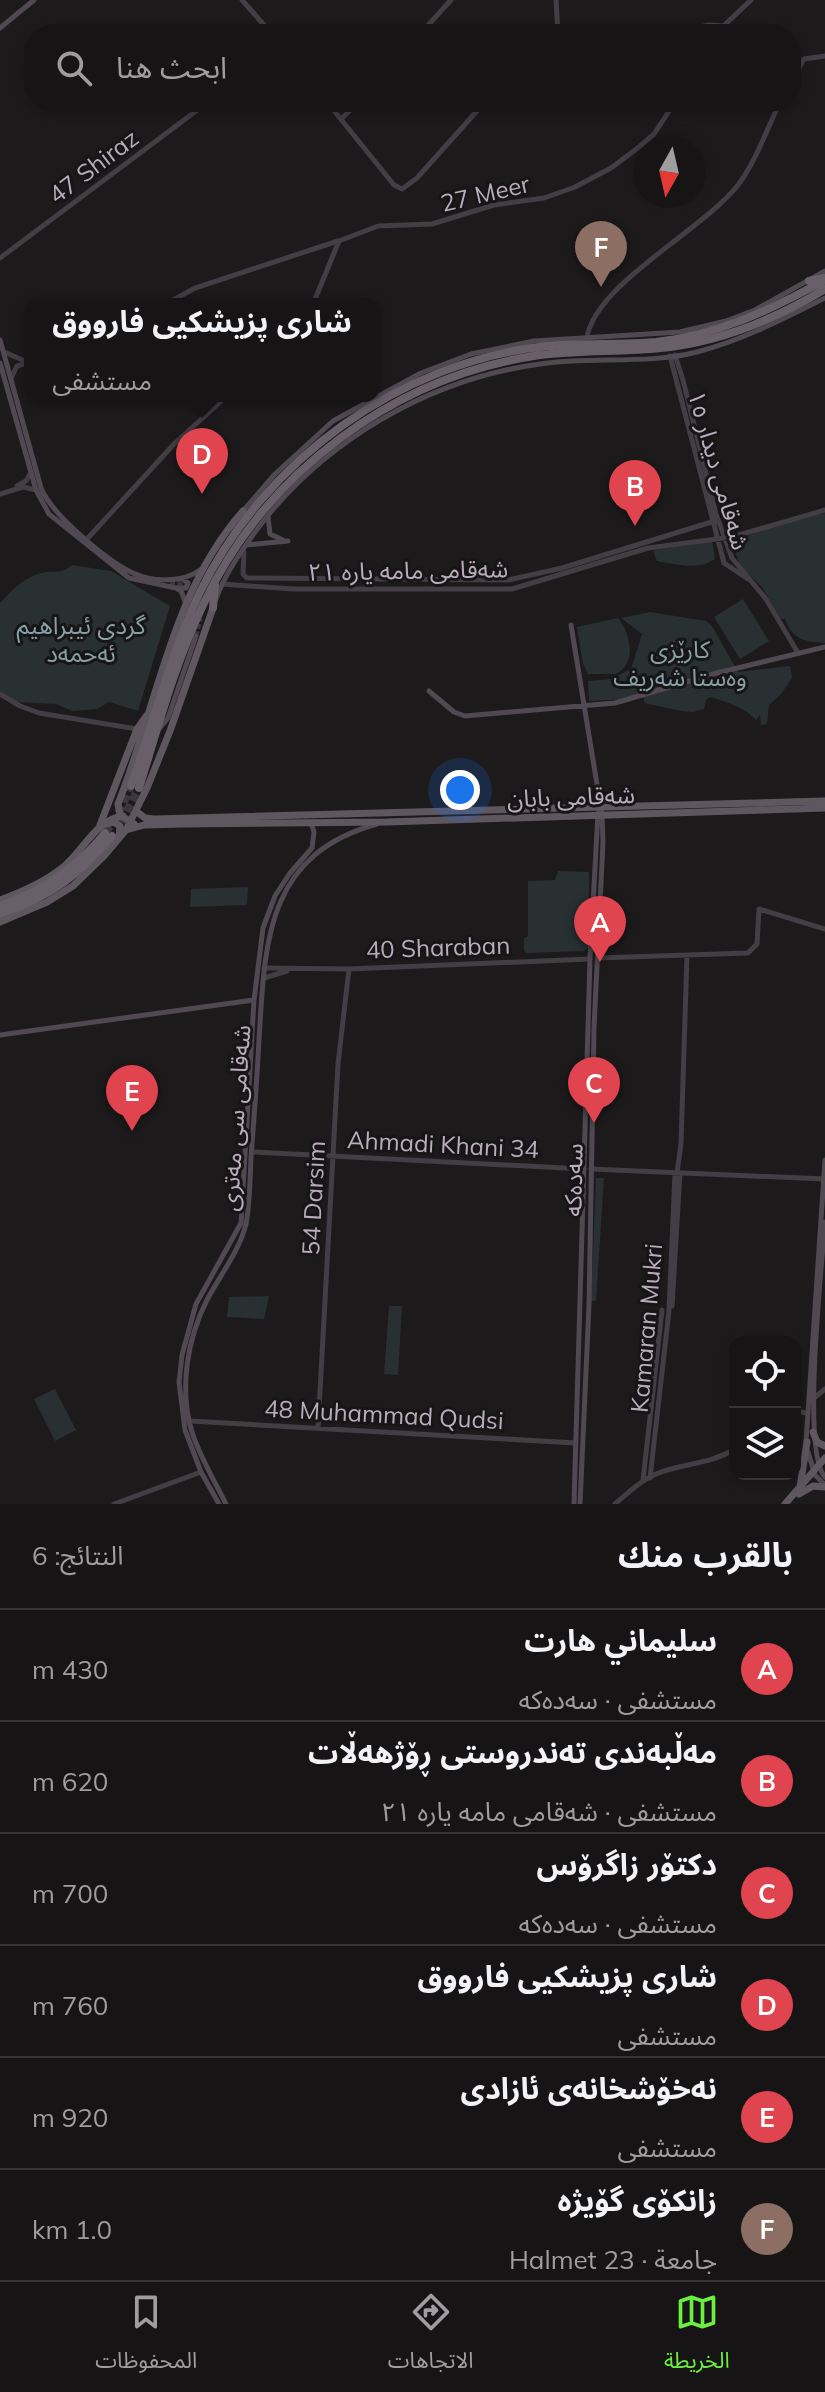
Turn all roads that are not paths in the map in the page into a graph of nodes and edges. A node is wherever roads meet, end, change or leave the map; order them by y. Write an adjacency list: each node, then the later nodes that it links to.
1 (34, 0): 10 (main road)
2 (242, 0): 6 (street)
3 (451, 0): 7 (street)
4 (556, 0): 8 (street)
5 (751, 0): 9 (street)
6 (263, 24)
7 (429, 24)
8 (557, 24)
9 (725, 24)
10 (0, 28)
11 (825, 56): 12 (street)
12 (801, 64)
13 (195, 112): 21 (street, 47 Shiraz)
14 (335, 112): 19 (street)
15 (348, 112): 19 (street)
16 (476, 112): 19 (street)
17 (668, 112): 20 (street, 27 Meer)
18 (775, 112): 32 (street)
19 (341, 119)
20 (339, 241): 26 (street, 27 Meer); 27 (street)
21 (0, 258)
22 (825, 271): 24 (main road)
23 (825, 279): 24 (highway); 29 (highway)
24 (809, 281): 31 (main road)
25 (825, 289): 29 (highway)
26 (177, 298)
27 (315, 298)
28 (825, 298): 40 (main road)
29 (738, 327): 30 (highway)
30 (724, 332): 35 (highway); 39 (highway)
31 (638, 335): 32 (main road); 35 (highway)
32 (587, 337): 33 (main road)
33 (560, 339): 36 (highway); 37 (main road)
34 (0, 340): 38 (main road)
35 (654, 342): 36 (highway)
36 (547, 346): 39 (highway)
37 (506, 347): 39 (highway); 46 (main road)
38 (4, 352): 41 (street); 45 (main road)
39 (522, 354): 43 (highway); 51 (highway)
40 (672, 356): 43 (main road); 61 (street, شەقامی دیدار ١٥)
41 (24, 360)
42 (0, 363): 49 (main road)
43 (541, 363): 52 (main road)
44 (24, 364): 45 (street)
45 (11, 379): 49 (main road)
46 (380, 395)
47 (220, 402): 64 (street)
48 (368, 402): 50 (main road)
49 (20, 426): 53 (main road); 60 (main road)
50 (311, 441): 51 (highway); 58 (main road)
51 (329, 441): 52 (highway); 56 (highway); 68 (highway)
52 (324, 458): 59 (main road)
53 (30, 474): 54 (main road); 55 (street)
54 (36, 490): 55 (street); 70 (main road)
55 (0, 493)
56 (260, 500): 58 (highway); 78 (highway)
57 (825, 510): 62 (street, شەقامی مامە یارە ٢١)
58 (243, 511): 66 (main road)
59 (268, 516): 65 (main road); 65 (main road)
60 (64, 520): 64 (main road); 70 (main road)
61 (716, 521): 62 (street, شەقامی دیدار ١٥); 63 (street, شەقامی دیدار ١٥); 65 (street, شەقامی مامە یارە ٢١)
62 (725, 537): 63 (street, شەقامی مامە یارە ٢١); 69 (street, شەقامی دیدار ١٥)
63 (717, 538): 68 (street, شەقامی مامە یارە ٢١); 69 (street, شەقامی دیدار ١٥)
64 (87, 539): 67 (main road)
65 (245, 549): 68 (main road)
66 (204, 567): 67 (main road); 71 (main road)
67 (178, 579): 70 (main road)
68 (218, 582): 72 (highway); 85 (highway)
69 (752, 582): 76 (street, شەقامی دیدار ١٥)
70 (173, 585): 71 (main road)
71 (186, 605): 77 (main road)
72 (213, 608): 87 (main road)
73 (571, 625): 81 (main road)
74 (196, 636): 83 (main road)
75 (825, 647): 76 (main road)
76 (798, 653): 81 (main road)
77 (165, 663): 78 (highway); 82 (main road)
78 (164, 686): 85 (highway)
79 (429, 691): 81 (main road)
80 (0, 696): 84 (street); 86 (street)
81 (585, 705): 91 (main road)
82 (149, 712): 84 (main road); 88 (main road)
83 (168, 718): 85 (main road); 87 (main road)
84 (137, 729): 86 (main road)
85 (158, 729)
86 (134, 739): 99 (main road)
87 (164, 746): 94 (main road)
88 (121, 797): 93 (main road); 94 (main road)
89 (825, 801): 91 (main road)
90 (825, 808): 91 (main road, شەقامی بابان)
91 (600, 811): 92 (main road, شەقامی بابان); 103 (main road, سەدەکە); 104 (main road, سەدەکە)
92 (454, 815): 95 (main road); 97 (main road, شەقامی بابان)
93 (121, 816): 94 (main road); 99 (main road)
94 (133, 817): 96 (main road, شەقامی بابان); 96 (main road); 99 (main road)
95 (261, 820): 96 (main road, شەقامی بابان); 98 (main road, شەقامی بابان)
96 (146, 822)
97 (387, 822): 98 (main road, شەقامی بابان); 101 (main road, شەقامی سی مەتری)
98 (311, 823): 101 (main road, شەقامی سی مەتری)
99 (109, 835): 100 (highway); 106 (highway); 107 (main road)
100 (67, 868): 102 (main road); 105 (highway)
101 (292, 876): 111 (main road, شەقامی سی مەتری)
102 (0, 900)
103 (593, 900): 104 (main road); 110 (main road, سەدەکە)
104 (601, 900): 110 (main road, سەدەکە)
105 (0, 906)
106 (0, 914)
107 (0, 922)
108 (825, 929): 109 (street, 40 Sharaban)
109 (687, 955): 110 (street, 40 Sharaban); 121 (street, Kamaran Mukri)
110 (594, 958): 112 (street, 40 Sharaban); 120 (main road, سەدەکە)
111 (262, 968): 113 (street, 40 Sharaban); 114 (main road, شەقامی سی مەتری); 115 (main road, شەقامی سی مەتری)
112 (349, 969): 113 (street, 40 Sharaban); 118 (street, 54 Darsim)
113 (288, 970): 114 (street, 40 Sharaban)
114 (264, 978): 117 (main road, شەقامی سی مەتری)
115 (254, 1000): 116 (main road); 126 (main road, شەقامی سی مەتری)
116 (0, 1035)
117 (252, 1152): 118 (street, Ahmadi Khani 34); 126 (main road, شەقامی سی مەتری)
118 (332, 1156): 120 (street, Ahmadi Khani 34); 134 (street, 54 Darsim)
119 (825, 1160): 122 (main road)
120 (588, 1169): 121 (street, Ahmadi Khani 34); 124 (main road, سەدەکە); 125 (main road, سەدەکە)
121 (677, 1173): 122 (street, Ahmadi Khani 34); 145 (street, Kamaran Mukri)
122 (824, 1179): 132 (main road)
123 (825, 1222): 130 (main road)
124 (583, 1232): 125 (main road); 127 (main road, سەدەکە)
125 (590, 1232): 127 (main road, سەدەکە)
126 (234, 1247): 133 (main road, شەقامی سی مەتری); 139 (main road, شەقامی سی مەتری)
127 (586, 1247): 128 (main road, سەدەکە)
128 (583, 1348): 137 (main road, سەدەکە); 152 (main road, سەدەکە)
129 (825, 1389): 130 (street)
130 (813, 1399): 135 (main road)
131 (801, 1412): 132 (street)
132 (808, 1413): 136 (main road)
133 (190, 1421): 134 (street, 48 Muhammad Qudsi); 139 (main road, شەقامی سی مەتری)
134 (318, 1428): 137 (street, 48 Muhammad Qudsi)
135 (813, 1432): 138 (main road); 142 (main road)
136 (807, 1442): 142 (main road); 147 (main road)
137 (576, 1443): 151 (main road, سەدەکە)
138 (825, 1446)
139 (195, 1448): 143 (main road, شەقامی سی مەتری); 150 (main road, شەقامی سی مەتری)
140 (729, 1453): 145 (street)
141 (825, 1458): 142 (main road)
142 (818, 1469): 144 (main road); 146 (main road); 147 (main road)
143 (201, 1472): 148 (street); 149 (main road, شەقامی سی مەتری)
144 (825, 1477)
145 (647, 1479): 153 (street)
146 (825, 1486): 147 (main road)
147 (800, 1491): 154 (main road)
148 (114, 1504)
149 (219, 1504)
150 (226, 1504)
151 (574, 1504)
152 (580, 1504)
153 (615, 1504)
154 (788, 1504)

